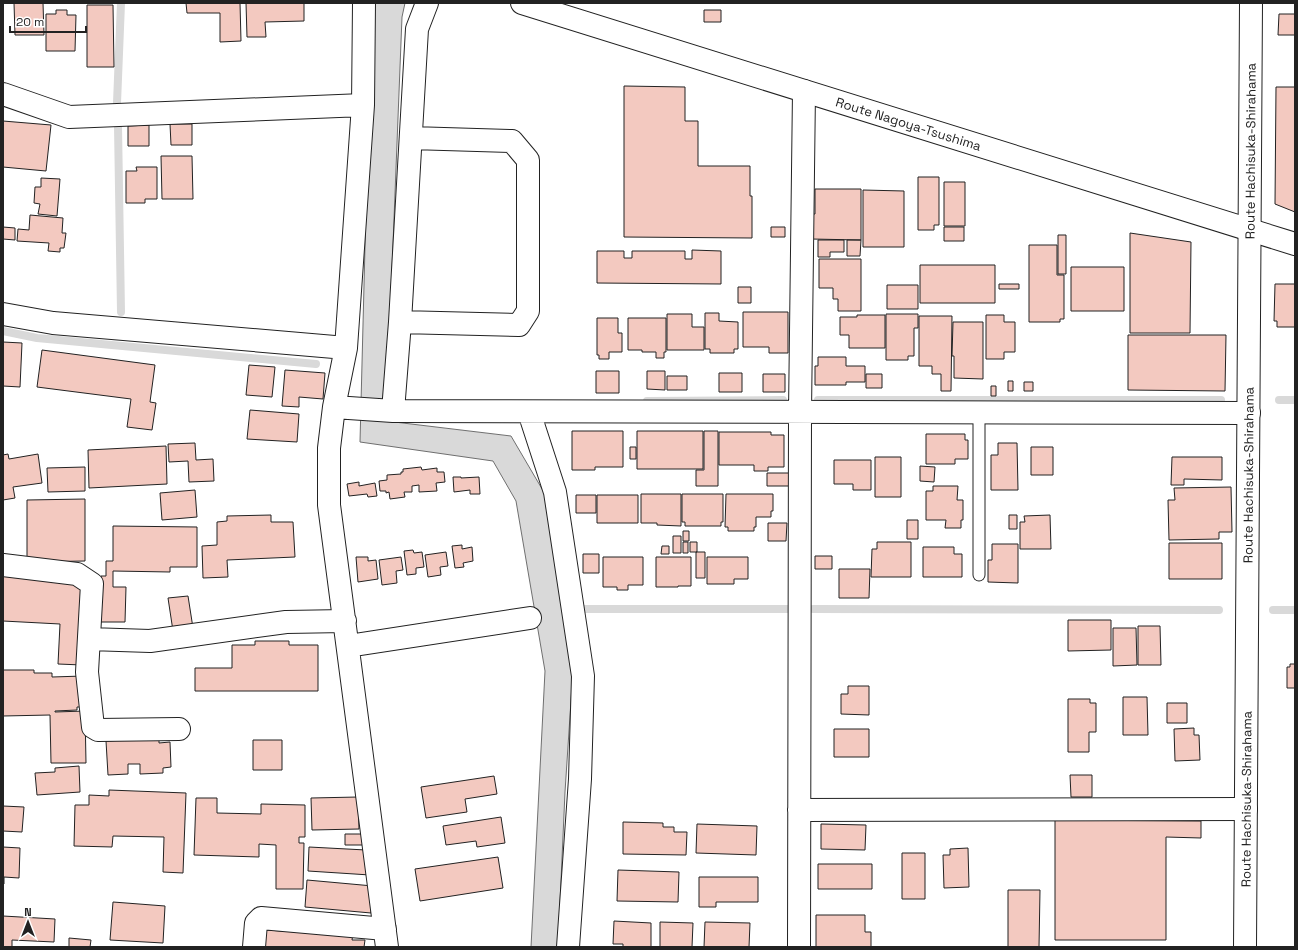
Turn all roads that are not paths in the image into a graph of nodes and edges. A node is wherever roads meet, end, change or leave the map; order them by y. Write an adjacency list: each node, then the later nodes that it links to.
1 (364, 3): 7 (street)
2 (427, 3): 8 (street)
3 (522, 3): 5 (street, Route Nagoya-Tsushima)
4 (1251, 3): 9 (street, Route Hachisuka-Shirahama)
5 (804, 91): 9 (street, Route Nagoya-Tsushima); 17 (street)
6 (3, 94): 7 (street)
7 (363, 105): 13 (street)
8 (411, 138): 12 (street); 12 (street)
9 (1250, 230): 10 (street, Route Nagoya-Tsushima); 19 (street, Route Hachisuka-Shirahama)
10 (1295, 244)
11 (3, 314): 13 (street)
12 (400, 322): 15 (street)
13 (346, 348): 14 (street)
14 (339, 407): 15 (street); 23 (street)
15 (391, 411): 16 (street)
16 (529, 412): 17 (street); 31 (street)
17 (800, 412): 18 (street); 28 (street)
18 (979, 412): 19 (street); 21 (lane)
19 (1249, 413): 27 (street, Route Hachisuka-Shirahama)
20 (3, 565): 24 (street)
21 (980, 575)
22 (530, 618): 25 (street)
23 (345, 621): 24 (street); 25 (street)
24 (90, 639): 26 (street)
25 (348, 646): 29 (street)
26 (179, 729)
27 (1246, 809): 28 (street); 33 (street, Route Hachisuka-Shirahama)
28 (799, 810): 32 (street)
29 (386, 938): 30 (street)
30 (254, 947)
31 (568, 947)
32 (798, 947)
33 (1245, 947)

